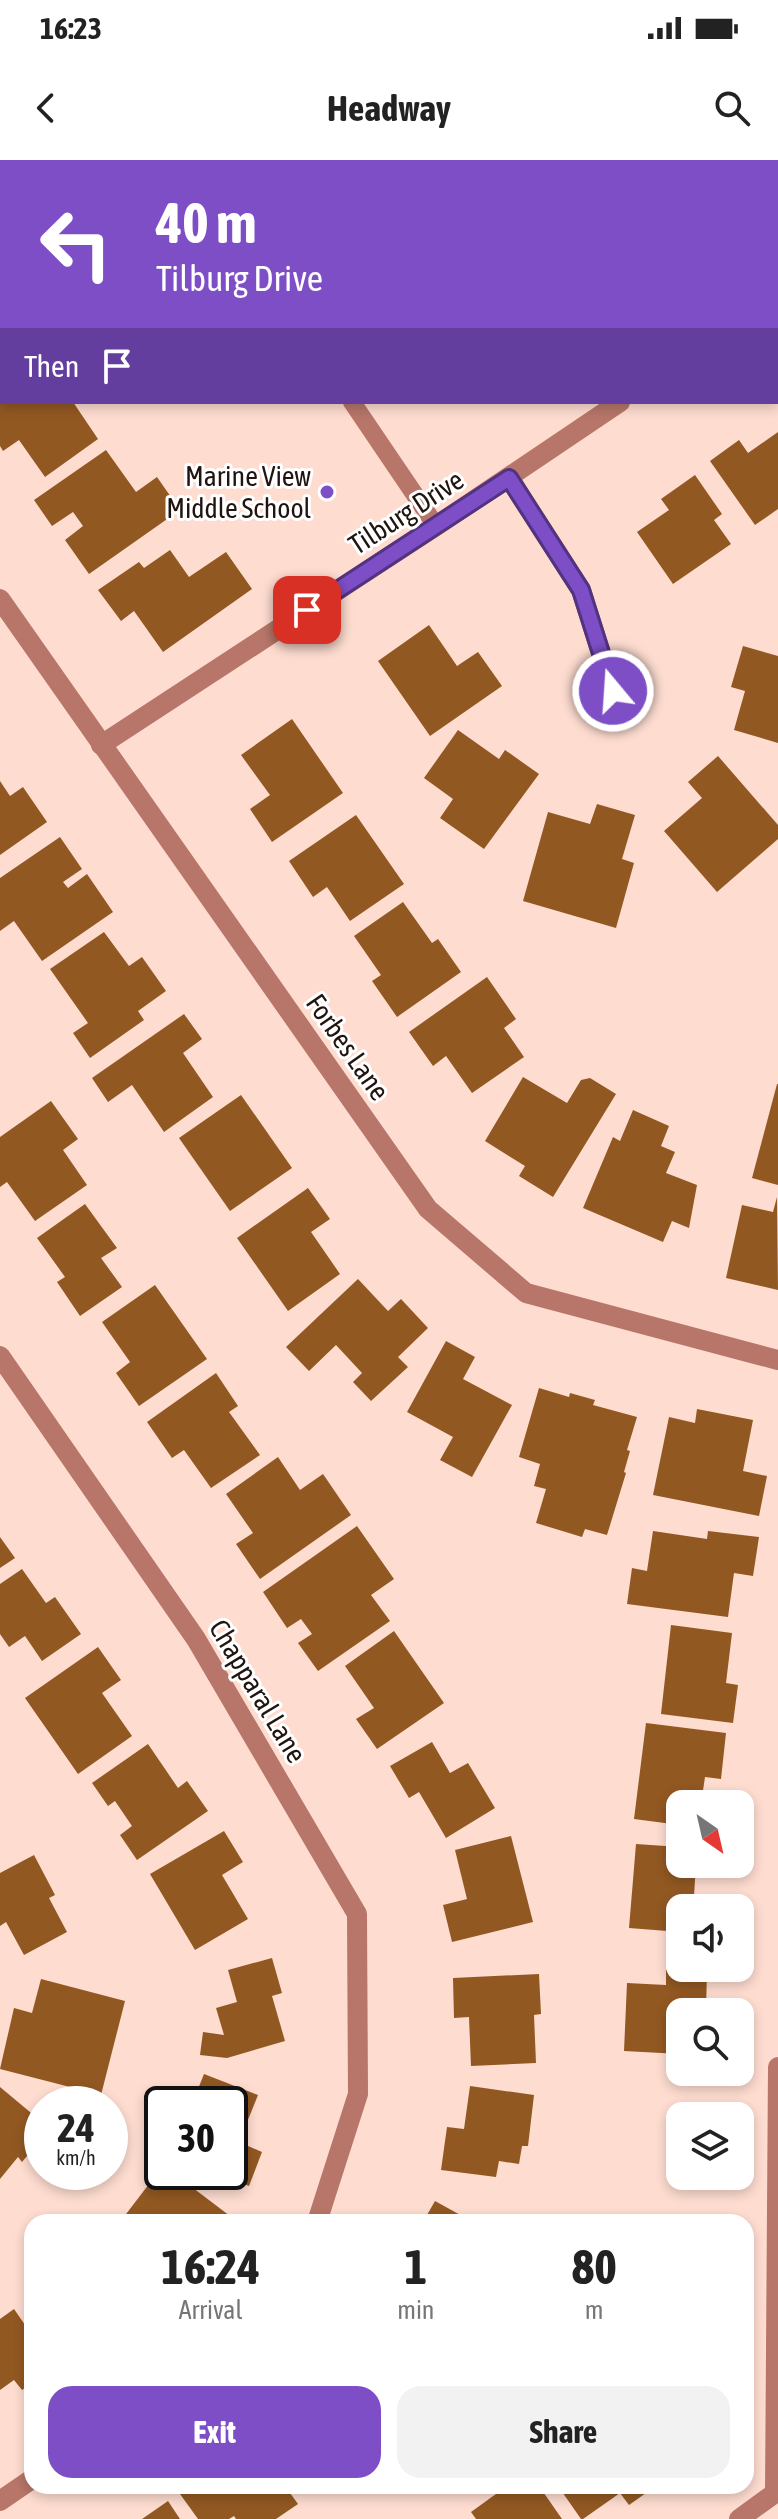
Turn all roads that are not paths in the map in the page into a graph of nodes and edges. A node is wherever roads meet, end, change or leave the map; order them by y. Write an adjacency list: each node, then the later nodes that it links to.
1 (353, 404): 4 (lane)
2 (617, 404): 3 (street, Tilburg Drive)
3 (509, 478): 4 (street, Tilburg Drive); 6 (street)
4 (436, 526): 7 (street, Tilburg Drive)
5 (0, 599): 7 (street, Forbes Lane)
6 (613, 691)
7 (101, 745): 9 (street, Forbes Lane)
8 (0, 1356): 11 (street, Chapparal Lane)
9 (778, 1360)
10 (778, 2067): 14 (street)
11 (320, 2214)
12 (24, 2484): 13 (street)
13 (0, 2501)
14 (739, 2519)

